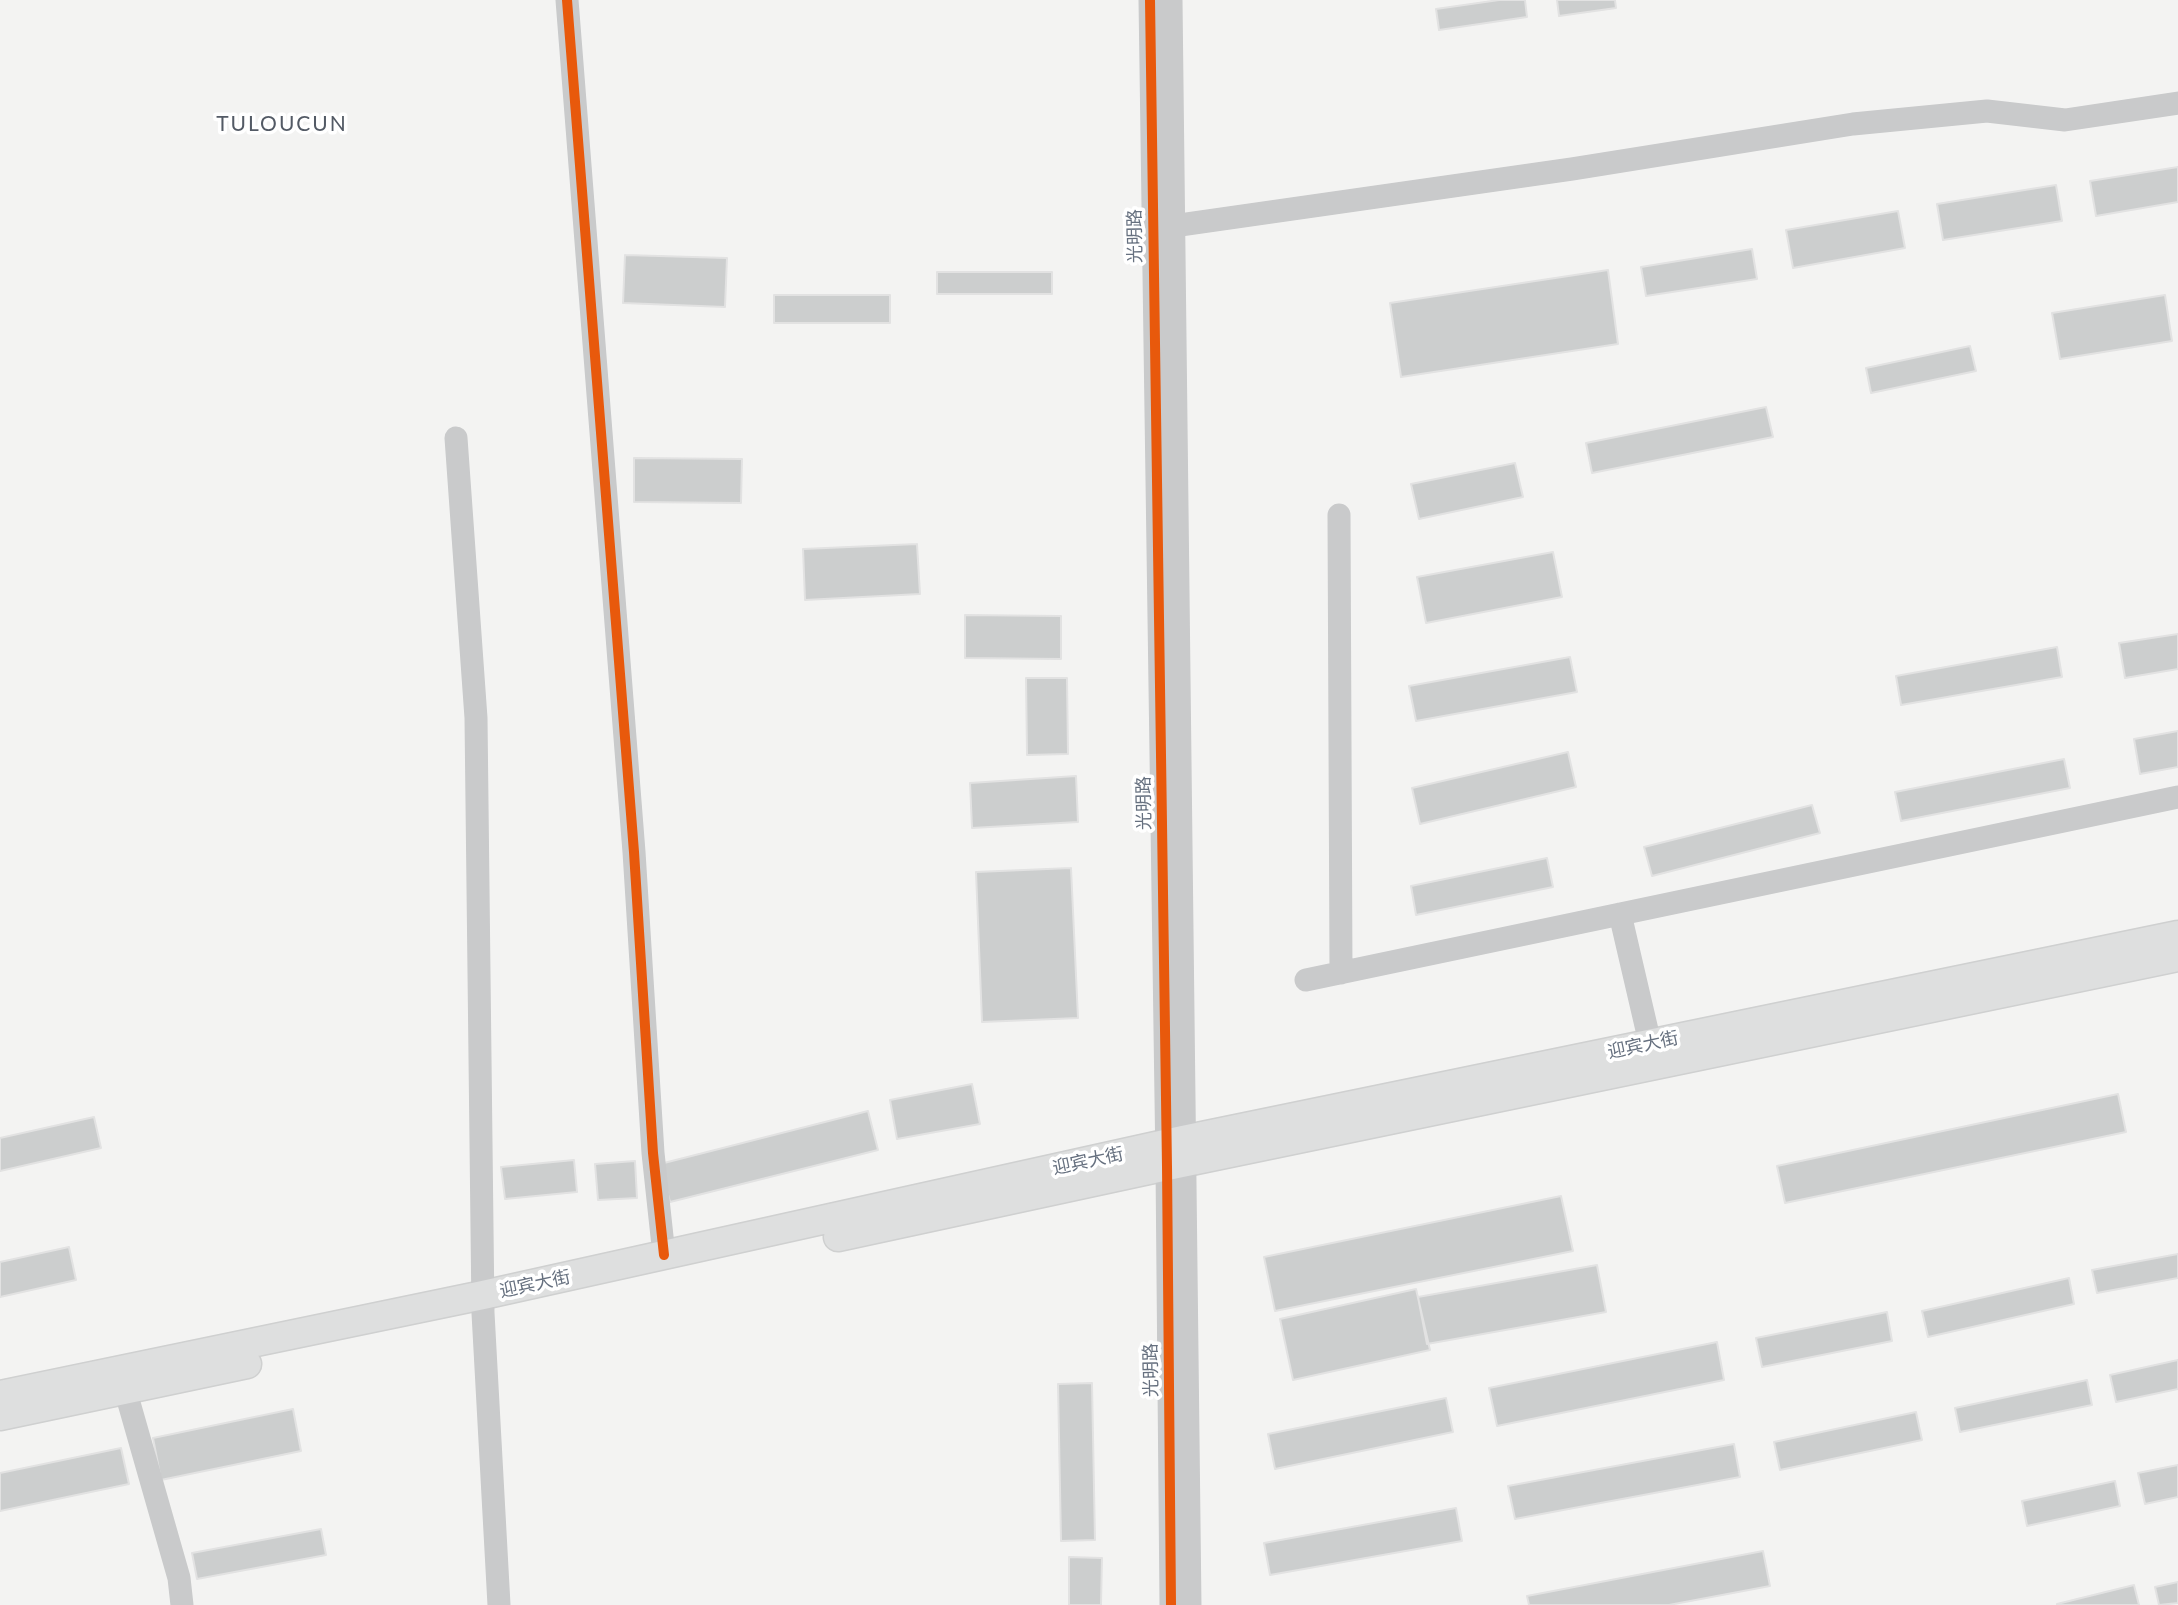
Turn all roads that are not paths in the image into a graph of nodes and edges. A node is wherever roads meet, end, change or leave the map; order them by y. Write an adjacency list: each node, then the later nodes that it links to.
1 (567, 0): 16 (street)
2 (1150, 0): 5 (street, 光明路)
3 (1171, 0): 5 (street, 光明路)
4 (2178, 103): 5 (street)
5 (1163, 228): 15 (street, 光明路)
6 (456, 438): 17 (street)
7 (1339, 515): 12 (street)
8 (2178, 797): 9 (street)
9 (1620, 914): 12 (street); 14 (street)
10 (2178, 935): 14 (main road, 迎宾大街)
11 (2178, 957): 15 (main road, 迎宾大街)
12 (1341, 972): 13 (street)
13 (1306, 980)
14 (1650, 1043): 15 (main road, 迎宾大街)
15 (1175, 1153): 16 (main road, 迎宾大街); 17 (main road, 迎宾大街); 23 (street, 光明路); 24 (street, 光明路)
16 (664, 1255): 17 (main road, 迎宾大街)
17 (483, 1304): 18 (main road, 迎宾大街); 22 (street)
18 (122, 1380): 19 (main road, 迎宾大街); 20 (main road, 迎宾大街); 21 (street)
19 (0, 1395)
20 (0, 1416)
21 (182, 1605)
22 (499, 1605)
23 (1171, 1605)
24 (1190, 1605)

